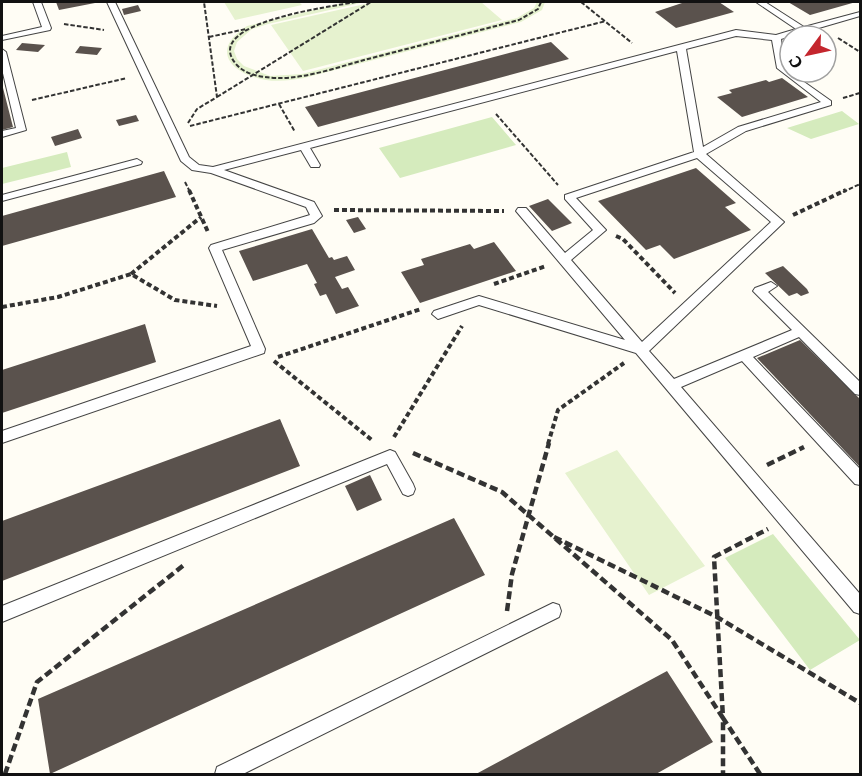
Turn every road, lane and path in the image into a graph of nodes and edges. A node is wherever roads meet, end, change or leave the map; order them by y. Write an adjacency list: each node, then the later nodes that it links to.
1 (37, 2): 15 (lane)
2 (111, 2): 20 (lane)
3 (204, 2): 14 (path)
4 (356, 2): 13 (path)
5 (371, 2): 21 (path)
6 (541, 2): 21 (path)
7 (581, 2): 10 (path)
8 (760, 2): 11 (lane)
9 (861, 14): 12 (lane)
10 (606, 21): 19 (path); 25 (path)
11 (794, 24)
12 (825, 24)
13 (249, 28): 14 (path); 21 (path)
14 (209, 37): 22 (path)
15 (2, 38)
16 (776, 38): 17 (lane); 28 (lane)
17 (681, 48): 19 (lane); 28 (lane)
18 (2, 52): 24 (lane)
19 (649, 57): 23 (lane)
20 (145, 74): 24 (path); 29 (lane)
21 (254, 74): 22 (path)
22 (217, 97): 25 (path)
23 (483, 100): 27 (lane); 33 (path)
24 (14, 104): 26 (lane)
25 (279, 104): 27 (path)
26 (2, 134)
27 (304, 146): 31 (lane); 32 (lane)
28 (699, 154): 39 (lane); 40 (lane)
29 (185, 159): 32 (lane); 38 (path)
30 (137, 162): 35 (lane)
31 (315, 165)
32 (213, 170): 36 (lane)
33 (552, 178)
34 (861, 184): 39 (path)
35 (2, 198)
36 (310, 205): 37 (path); 41 (lane)
37 (522, 211): 42 (lane)
38 (201, 217): 41 (path); 43 (path)
39 (778, 222): 46 (lane)
40 (600, 230): 42 (lane); 46 (path)
41 (215, 248): 48 (lane)
42 (564, 260): 52 (lane)
43 (131, 274): 47 (path); 48 (path)
44 (771, 286): 50 (lane)
45 (479, 300): 49 (lane); 52 (lane); 58 (path)
46 (688, 306): 52 (lane)
47 (2, 307)
48 (242, 309): 51 (lane)
49 (438, 314)
50 (801, 331): 53 (lane); 55 (lane)
51 (259, 349): 56 (lane); 58 (path)
52 (642, 350): 54 (lane); 63 (path)
53 (744, 355): 54 (lane); 57 (lane)
54 (672, 386): 60 (lane)
55 (861, 390)
56 (2, 436)
57 (822, 439): 60 (path); 61 (lane)
58 (387, 450): 62 (lane); 69 (lane)
59 (410, 452): 63 (path)
60 (747, 474): 64 (lane)
61 (861, 479)
62 (408, 489)
63 (528, 516): 65 (path); 71 (path)
64 (787, 520): 67 (lane); 70 (path)
65 (548, 534): 70 (path); 73 (path)
66 (192, 558): 74 (path)
67 (861, 606)
68 (553, 611): 71 (lane)
69 (2, 614)
70 (717, 617): 72 (path); 73 (path)
71 (503, 636): 75 (lane)
72 (861, 703)
73 (723, 718): 76 (path); 77 (path)
74 (5, 774)
75 (224, 774)
76 (723, 774)
77 (760, 774)

